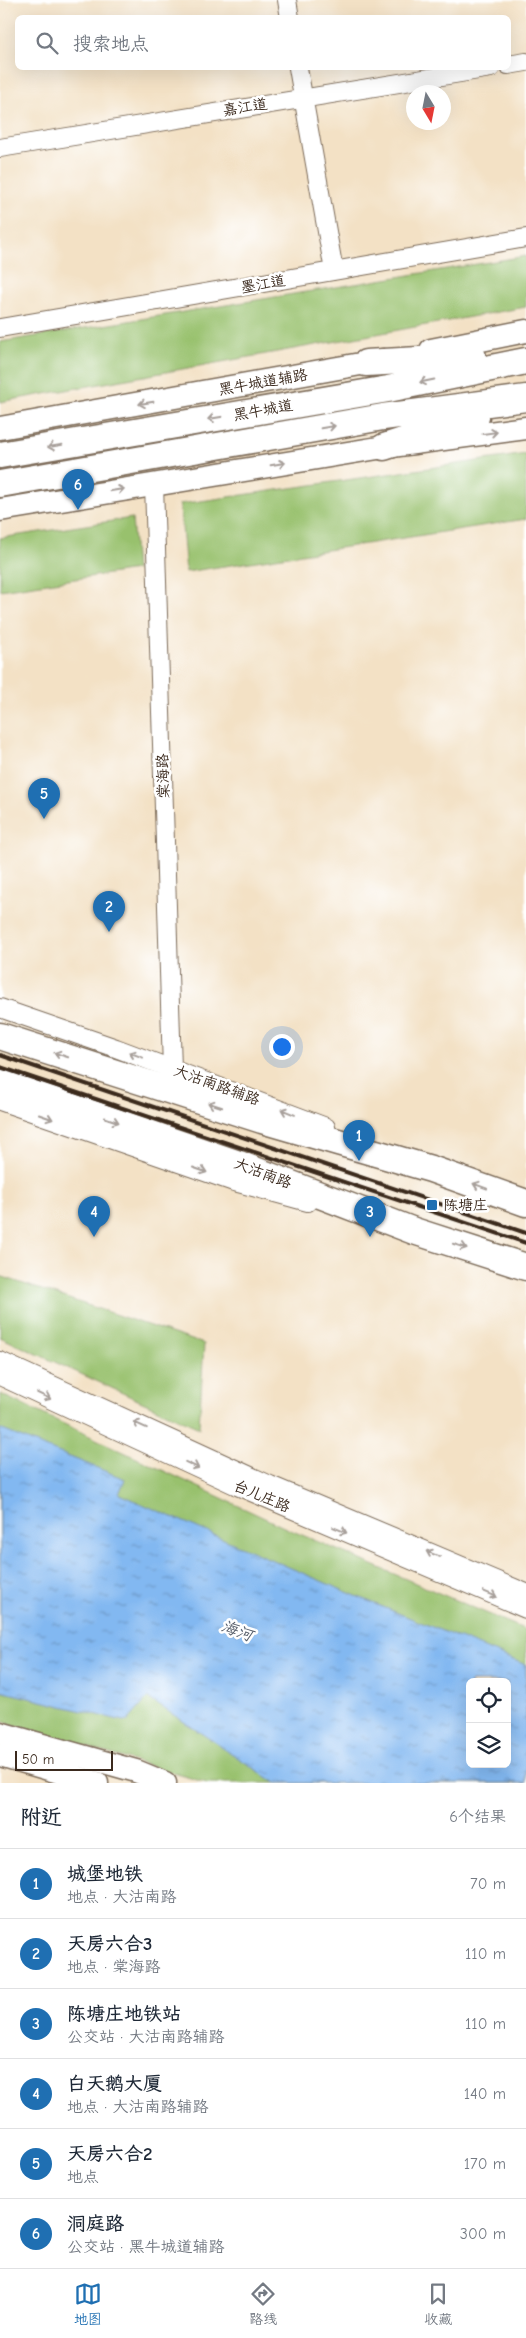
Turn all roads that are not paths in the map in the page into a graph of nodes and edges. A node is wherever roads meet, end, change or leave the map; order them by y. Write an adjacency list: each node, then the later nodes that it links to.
1 (287, 0): 2 (street)
2 (290, 15)
3 (526, 62): 4 (street)
4 (511, 64)
5 (298, 70): 7 (street)
6 (478, 70): 7 (street, 嘉江道)
7 (303, 98): 8 (street, 嘉江道); 10 (street)
8 (0, 148)
9 (526, 238): 10 (street, 墨江道)
10 (334, 271): 11 (street, 墨江道)
11 (0, 328)
12 (526, 331): 15 (main road, 黑牛城道辅路)
13 (526, 353): 15 (highway)
14 (526, 361): 21 (highway, 黑牛城道, one-way to 21)
15 (366, 363): 18 (main road, 黑牛城道辅路, one-way to 18)
16 (526, 398): 22 (highway, 黑牛城道, one-way to 16)
17 (526, 405): 20 (highway)
18 (0, 428)
19 (526, 428): 20 (main road, one-way to 19)
20 (384, 447): 23 (main road, one-way to 20)
21 (0, 455)
22 (2, 484)
23 (154, 484): 24 (main road, one-way to 23); 27 (street, 棠海路)
24 (0, 510)
25 (0, 1008): 27 (street, 大沽南路辅路, one-way to 25)
26 (0, 1036): 30 (highway, one-way to 26)
27 (172, 1068): 30 (street, 大沽南路辅路, one-way to 27)
28 (0, 1082): 32 (highway, 大沽南路, one-way to 32)
29 (0, 1101): 32 (street, one-way to 32)
30 (431, 1169): 31 (highway, one-way to 30)
31 (526, 1203)
32 (414, 1231): 33 (highway, 大沽南路, one-way to 33)
33 (526, 1267)
34 (0, 1361): 36 (street, 台儿庄路, one-way to 34)
35 (0, 1376): 37 (street, 台儿庄路, one-way to 37)
36 (526, 1593)
37 (526, 1609)
38 (0, 1733): 41 (main road)
39 (0, 1755): 40 (main road)
40 (98, 1783)
41 (165, 1783)

